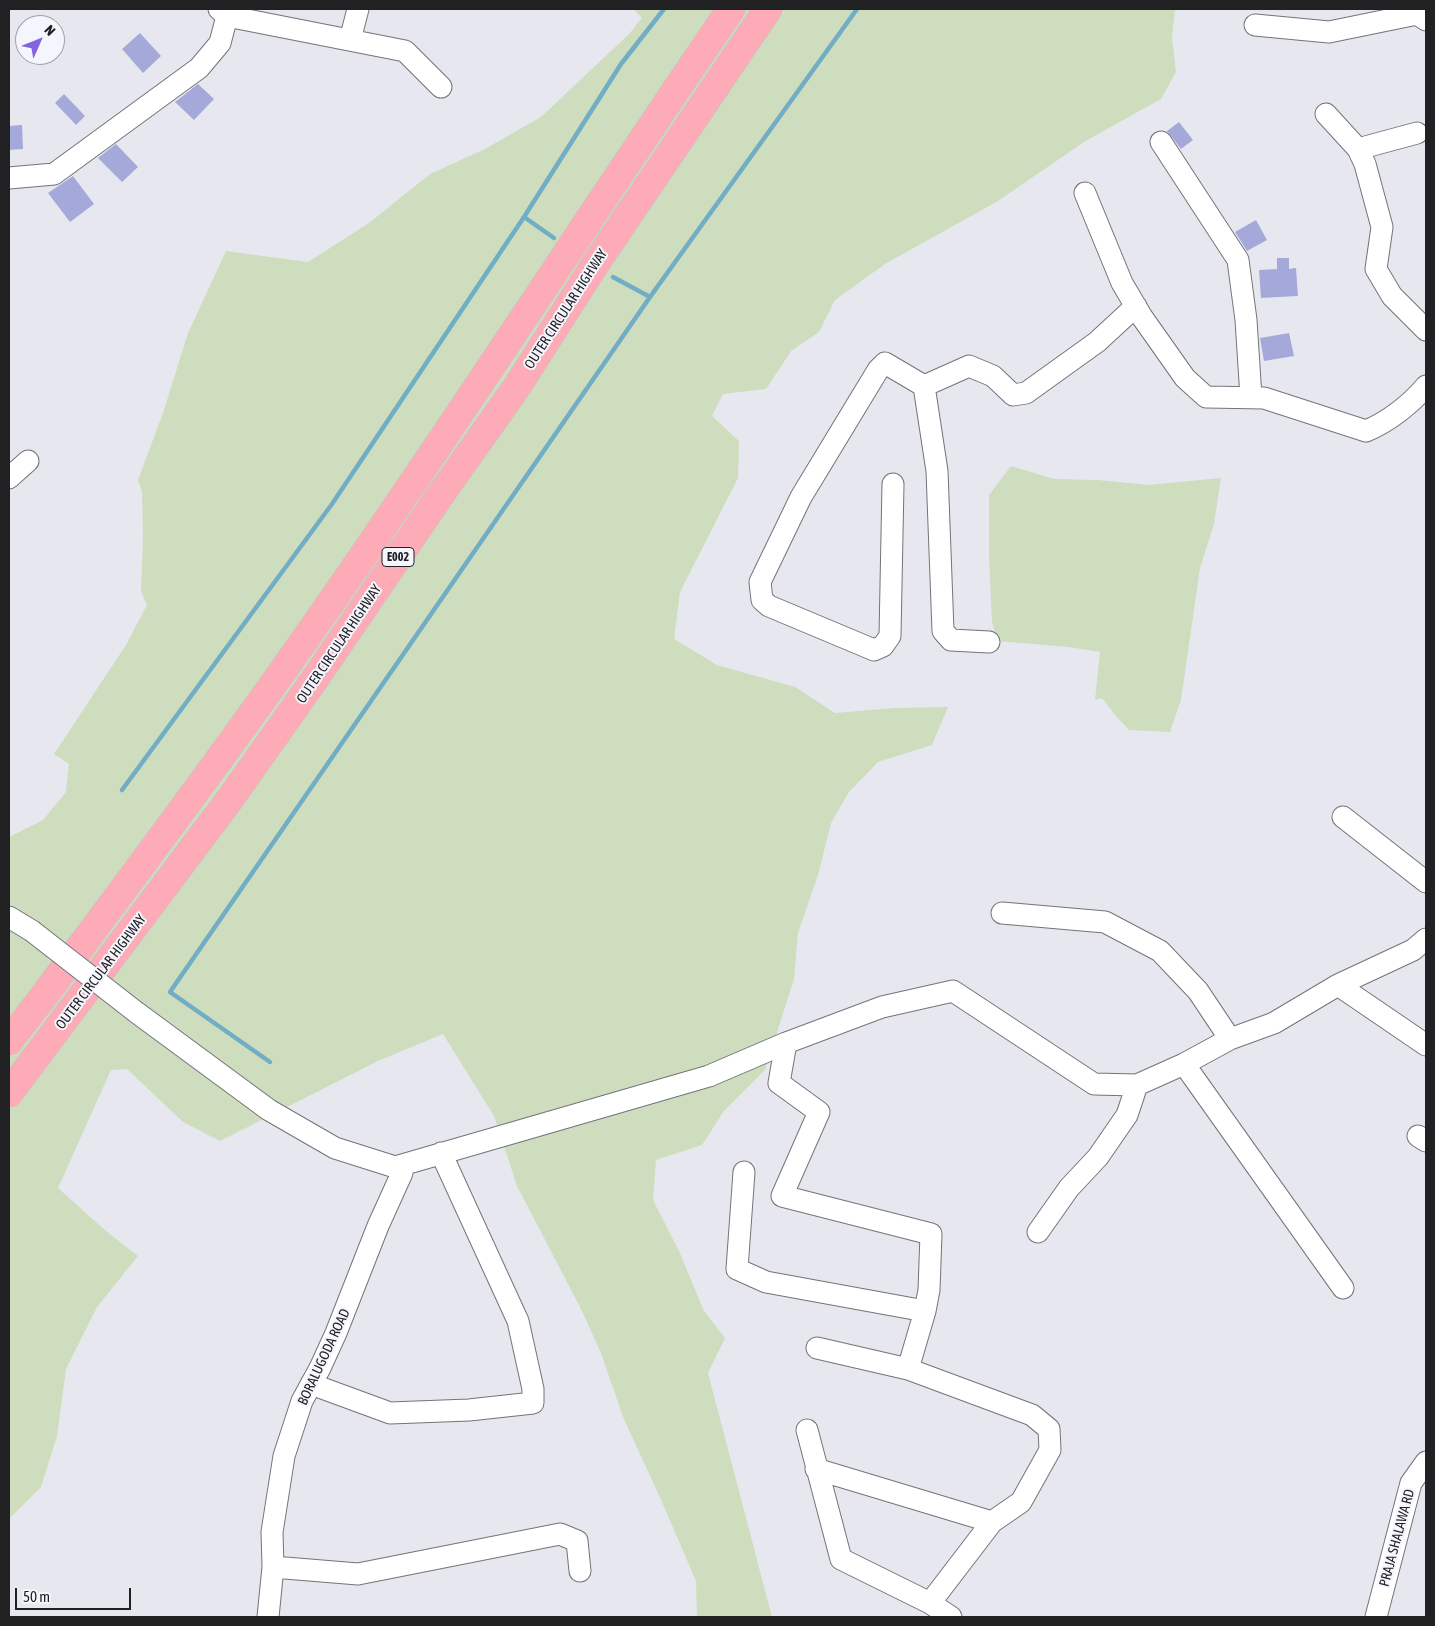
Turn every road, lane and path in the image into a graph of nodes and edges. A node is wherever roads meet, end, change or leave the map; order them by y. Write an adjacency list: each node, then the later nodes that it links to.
1 (358, 9): 7 (street)
2 (731, 9): 31 (highway, E002)
3 (768, 9): 36 (highway, OUTER CIRCULAR HIGHWAY / E002)
4 (223, 12): 7 (street); 13 (street)
5 (1426, 20): 6 (street)
6 (1255, 25)
7 (350, 40): 8 (street)
8 (441, 87)
9 (1326, 114): 12 (street)
10 (1417, 133): 12 (street)
11 (1161, 142): 19 (street)
12 (1358, 149): 16 (street)
13 (9, 178)
14 (1085, 193): 15 (street)
15 (1136, 306): 17 (street); 19 (street)
16 (1426, 330)
17 (924, 386): 22 (street); 23 (street)
18 (1426, 386): 19 (street)
19 (1251, 398)
20 (28, 461): 21 (street)
21 (9, 478)
22 (893, 484)
23 (989, 642)
24 (1343, 818): 25 (street)
25 (1426, 882)
26 (1002, 913): 30 (street)
27 (9, 917): 38 (street, bridge)
28 (1426, 939): 29 (street)
29 (1338, 986): 30 (street); 33 (street)
30 (1230, 1039): 34 (street)
31 (9, 1041)
32 (786, 1043): 35 (street); 37 (street); 42 (street)
33 (1426, 1044)
34 (1184, 1064): 35 (street); 41 (street)
35 (1137, 1085): 40 (street)
36 (9, 1093)
37 (441, 1153): 38 (street); 45 (street)
38 (395, 1167): 45 (street, BORALUGODA ROAD)
39 (744, 1172): 42 (street)
40 (1038, 1232)
41 (1342, 1288)
42 (925, 1311): 44 (street)
43 (817, 1348): 44 (street)
44 (908, 1369): 49 (street)
45 (311, 1384): 50 (street, BORALUGODA ROAD)
46 (807, 1430): 48 (street)
47 (1426, 1462): 55 (street, PRAJA SHALAWA RD)
48 (816, 1469): 49 (street); 52 (street)
49 (992, 1522): 52 (street)
50 (273, 1567): 51 (street); 53 (street, BORALUGODA ROAD)
51 (580, 1571)
52 (930, 1603): 54 (street)
53 (268, 1617)
54 (951, 1617)
55 (1376, 1617)

